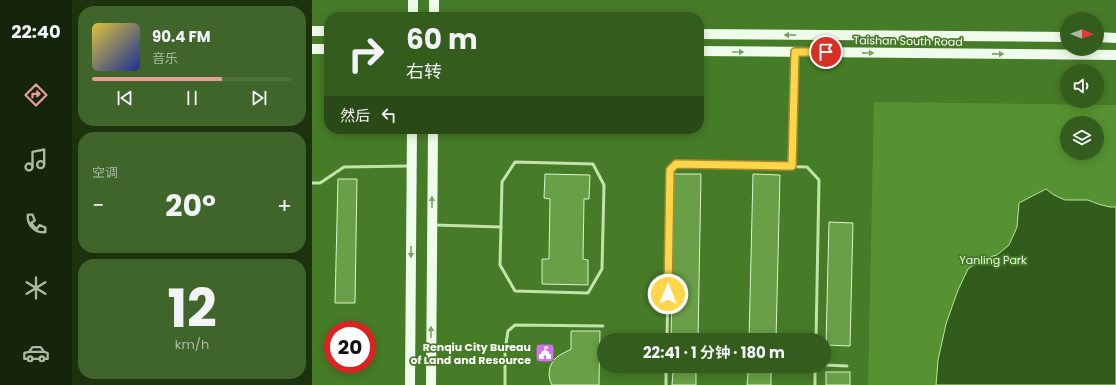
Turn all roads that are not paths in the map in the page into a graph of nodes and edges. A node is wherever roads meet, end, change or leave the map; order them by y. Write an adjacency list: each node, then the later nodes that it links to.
1 (413, 0): 3 (main road)
2 (434, 0): 4 (main road)
3 (413, 12)
4 (434, 12)
5 (312, 31): 6 (main road)
6 (324, 31)
7 (704, 34): 8 (main road, Taishan South Road, one-way to 7)
8 (1060, 37)
9 (1104, 37): 10 (main road)
10 (1116, 38)
11 (312, 49): 12 (main road)
12 (324, 49)
13 (704, 51): 14 (main road, Taishan South Road, one-way to 14)
14 (795, 52): 15 (main road, Taishan South Road, one-way to 15); 19 (lane)
15 (1116, 55)
16 (412, 134): 18 (main road)
17 (432, 134): 21 (main road, one-way to 17)
18 (412, 166): 20 (lane); 30 (main road, one-way to 30)
19 (792, 166): 24 (lane); 25 (lane)
20 (312, 183)
21 (432, 225): 22 (lane); 31 (main road, one-way to 21)
22 (501, 227): 22 (lane)
23 (603, 326): 32 (lane)
24 (667, 333)
25 (816, 333)
26 (831, 365): 27 (lane)
27 (847, 366)
28 (666, 373): 33 (lane)
29 (815, 373): 34 (lane)
30 (410, 385)
31 (430, 385)
32 (505, 385)
33 (666, 385)
34 (815, 385)

